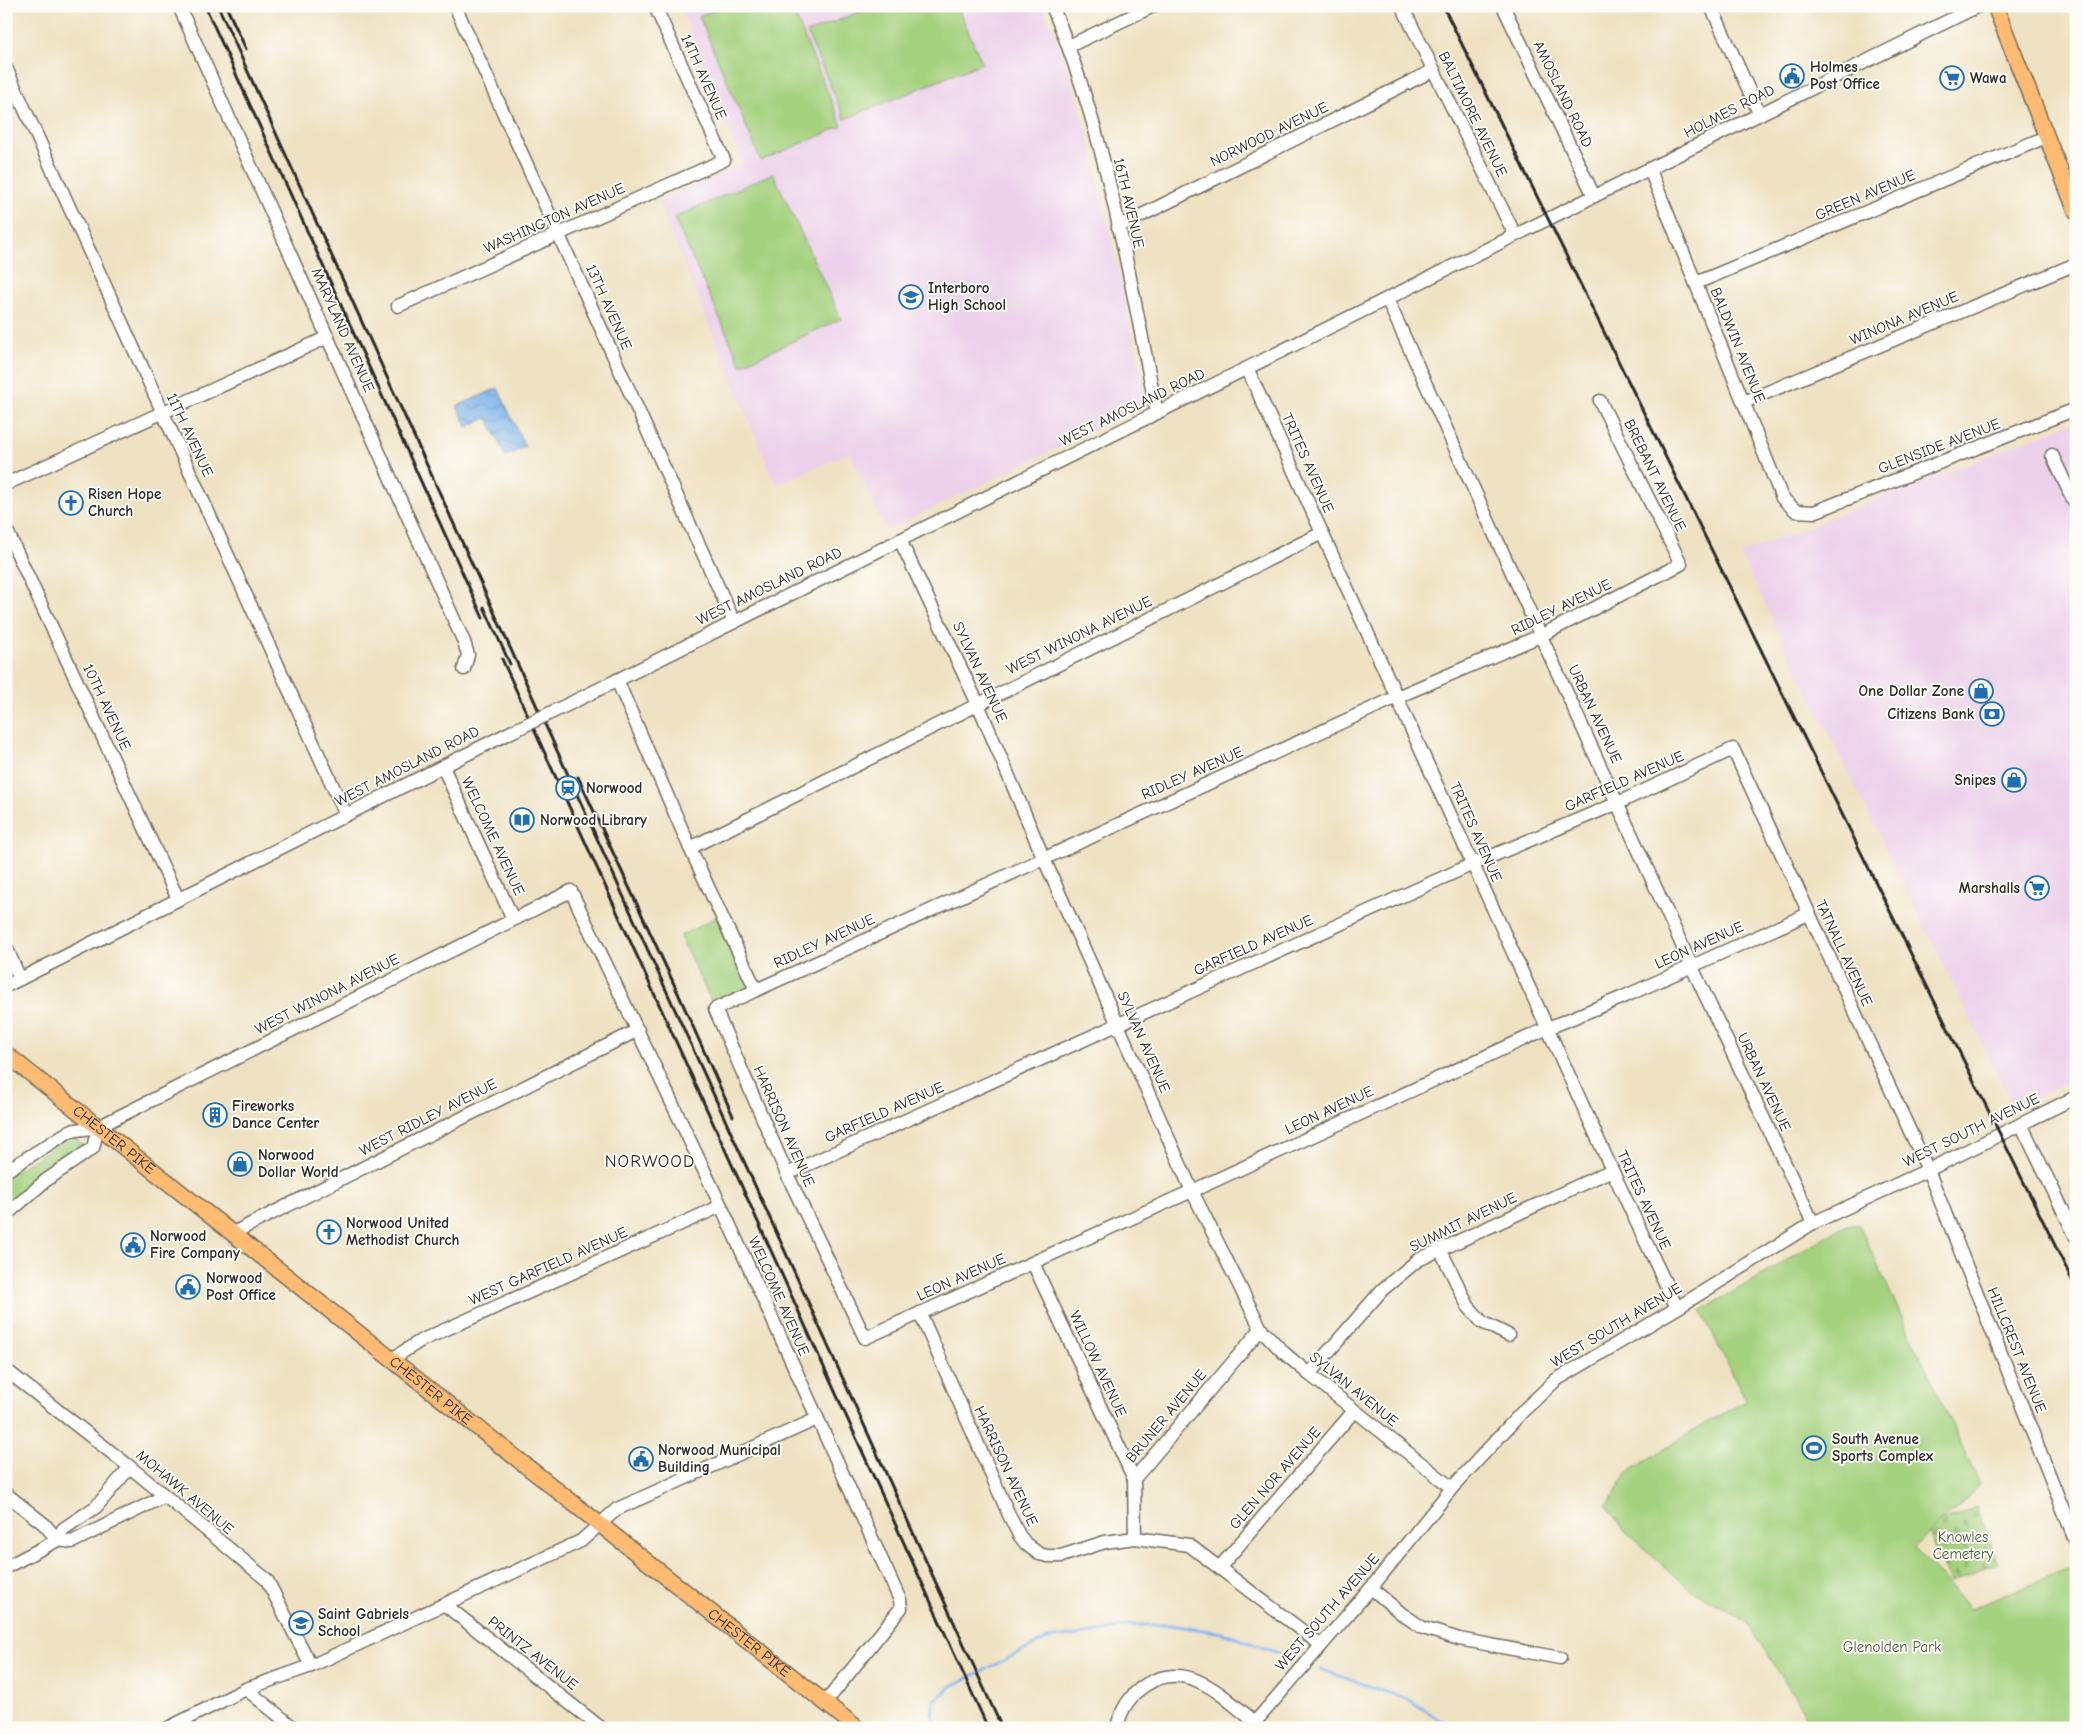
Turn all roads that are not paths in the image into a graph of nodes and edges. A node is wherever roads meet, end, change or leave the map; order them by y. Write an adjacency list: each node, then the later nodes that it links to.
1 (179, 6): 28 (street, MARYLAND AVENUE)
2 (455, 6): 22 (street, 13TH AVENUE)
3 (654, 6): 16 (street, 14TH AVENUE)
4 (1052, 6): 11 (street, 16TH AVENUE)
5 (1153, 6): 11 (street)
6 (1402, 6): 13 (street, BALTIMORE AVENUE)
7 (1503, 6): 18 (street, AMOSLAND ROAD)
8 (1711, 6): 14 (street)
9 (1978, 6): 14 (street, HOLMES ROAD)
10 (1995, 6): 15 (main road)
11 (1069, 46): 21 (street, 16TH AVENUE)
12 (6, 68): 34 (street, 11TH AVENUE)
13 (1434, 70): 21 (street, NORWOOD AVENUE); 23 (street, BALTIMORE AVENUE)
14 (1759, 113): 17 (street, HOLMES ROAD)
15 (2046, 137): 19 (main road); 25 (street, GREEN AVENUE)
16 (724, 160): 22 (street, WASHINGTON AVENUE)
17 (1650, 170): 18 (street, HOLMES ROAD); 25 (street, BALDWIN AVENUE)
18 (1594, 196): 20 (street, HOLMES ROAD)
19 (2076, 211)
20 (1548, 219): 23 (street, WEST AMOSLAND ROAD)
21 (1118, 226): 33 (street, 16TH AVENUE)
22 (558, 234): 27 (street, WASHINGTON AVENUE); 43 (street, 13TH AVENUE)
23 (1515, 235): 26 (street, WEST AMOSLAND ROAD)
24 (2076, 264): 31 (street, WINONA AVENUE)
25 (1696, 283): 31 (street, BALDWIN AVENUE)
26 (1387, 299): 29 (street, WEST AMOSLAND ROAD); 44 (street, URBAN AVENUE)
27 (398, 306)
28 (328, 337): 34 (street); 45 (street, MARYLAND AVENUE)
29 (1247, 368): 33 (street, WEST AMOSLAND ROAD); 40 (street, TRITES AVENUE)
30 (1600, 401): 42 (street, BREBANT AVENUE)
31 (1744, 402): 38 (street, BALDWIN AVENUE)
32 (2076, 409): 38 (street, GLENSIDE AVENUE)
33 (1157, 413): 41 (street, WEST AMOSLAND ROAD)
34 (162, 414): 36 (street); 52 (street, 11TH AVENUE)
35 (2052, 455): 37 (street)
36 (6, 484)
37 (2076, 506)
38 (1814, 512)
39 (6, 529): 57 (street, 10TH AVENUE)
40 (1322, 533): 47 (street, TRITES AVENUE); 48 (street, WEST WINONA AVENUE)
41 (900, 540): 43 (street, WEST AMOSLAND ROAD); 48 (street, SYLVAN AVENUE)
42 (1681, 564): 44 (street, RIDLEY AVENUE)
43 (734, 622): 46 (street, WEST AMOSLAND ROAD)
44 (1540, 636): 47 (street, RIDLEY AVENUE); 51 (street, URBAN AVENUE)
45 (464, 669)
46 (617, 680): 50 (street, WEST AMOSLAND ROAD, bridge); 53 (street)
47 (1397, 698): 54 (street, RIDLEY AVENUE); 55 (street, TRITES AVENUE)
48 (978, 704): 53 (street, WEST WINONA AVENUE); 54 (street, SYLVAN AVENUE)
49 (1734, 749): 51 (street, GARFIELD AVENUE); 58 (street, TATNALL AVENUE)
50 (443, 767): 52 (street, WEST AMOSLAND ROAD); 59 (street, WELCOME AVENUE)
51 (1618, 803): 55 (street, GARFIELD AVENUE); 61 (street, URBAN AVENUE)
52 (346, 815): 57 (street, WEST AMOSLAND ROAD)
53 (690, 848): 64 (street)
54 (1044, 859): 64 (street, RIDLEY AVENUE); 66 (street, SYLVAN AVENUE)
55 (1473, 864): 66 (street, GARFIELD AVENUE); 67 (street, TRITES AVENUE)
56 (571, 891): 59 (street, WEST WINONA AVENUE); 68 (street, WELCOME AVENUE)
57 (178, 900): 62 (street, WEST AMOSLAND ROAD)
58 (1808, 914): 61 (street, LEON AVENUE); 74 (street, TATNALL AVENUE)
59 (513, 919): 72 (street, WEST WINONA AVENUE)
60 (6, 947): 62 (street)
61 (1691, 965): 67 (street, LEON AVENUE); 80 (street, URBAN AVENUE)
62 (20, 979): 63 (street, WEST AMOSLAND ROAD)
63 (6, 986)
64 (756, 990): 65 (street, RIDLEY AVENUE)
65 (715, 1009): 76 (street, HARRISON AVENUE)
66 (1118, 1024): 76 (street, GARFIELD AVENUE); 77 (street, SYLVAN AVENUE)
67 (1548, 1028): 73 (street, TRITES AVENUE); 77 (street, LEON AVENUE)
68 (638, 1030): 78 (street, WELCOME AVENUE); 81 (street, WEST RIDLEY AVENUE)
69 (6, 1054): 72 (main road, CHESTER PIKE)
70 (2076, 1097): 71 (street, WEST SOUTH AVENUE)
71 (2021, 1124): 74 (street, WEST SOUTH AVENUE); 82 (street)
72 (98, 1127): 75 (street, WEST WINONA AVENUE); 79 (street); 81 (main road, CHESTER PIKE)
73 (1612, 1170): 83 (street, SUMMIT AVENUE); 85 (street, TRITES AVENUE)
74 (1928, 1170): 80 (street, WEST SOUTH AVENUE); 103 (street, HILLCREST AVENUE)
75 (6, 1171)
76 (787, 1174): 89 (street, HARRISON AVENUE)
77 (1192, 1191): 84 (street, LEON AVENUE); 87 (street, SYLVAN AVENUE)
78 (720, 1206): 90 (street, WEST GARFIELD AVENUE); 94 (street, WELCOME AVENUE)
79 (6, 1215)
80 (1813, 1223): 85 (street, WEST SOUTH AVENUE)
81 (233, 1233): 90 (main road, CHESTER PIKE)
82 (2076, 1237)
83 (1440, 1249): 88 (street); 92 (street, SUMMIT AVENUE)
84 (1033, 1263): 86 (street, LEON AVENUE); 96 (street, WILLOW AVENUE)
85 (1677, 1308): 97 (street, WEST SOUTH AVENUE)
86 (920, 1314): 89 (street, LEON AVENUE); 101 (street, HARRISON AVENUE)
87 (1260, 1329): 92 (street, SYLVAN AVENUE); 96 (street, BRUNER AVENUE)
88 (1508, 1335)
89 (865, 1338)
90 (392, 1359): 100 (main road, CHESTER PIKE)
91 (6, 1370): 95 (street, MOHAWK AVENUE)
92 (1309, 1374): 93 (street, SYLVAN AVENUE)
93 (1354, 1411): 97 (street, SYLVAN AVENUE); 105 (street, GLEN NOR AVENUE)
94 (817, 1419): 100 (street); 112 (street, WELCOME AVENUE)
95 (130, 1467): 99 (street, MOHAWK AVENUE); 102 (street)
96 (1134, 1479): 101 (street, BRUNER AVENUE)
97 (1452, 1488): 106 (street, WEST SOUTH AVENUE)
98 (6, 1494): 102 (street)
99 (163, 1497): 102 (street); 110 (street, MOHAWK AVENUE)
100 (600, 1525): 107 (street); 112 (main road, CHESTER PIKE)
101 (1135, 1538): 105 (street, HARRISON AVENUE)
102 (58, 1540): 104 (street)
103 (2076, 1542)
104 (6, 1567)
105 (1220, 1567): 108 (street, HARRISON AVENUE)
106 (1371, 1588): 108 (street, WEST SOUTH AVENUE); 109 (street)
107 (444, 1604): 110 (street); 116 (street, PRINTZ AVENUE)
108 (1321, 1646): 113 (street, WEST SOUTH AVENUE)
109 (1560, 1658)
110 (311, 1666): 111 (street)
111 (246, 1689): 114 (street); 115 (street)
112 (825, 1703): 117 (main road, CHESTER PIKE)
113 (1252, 1725): 118 (street)
114 (168, 1728)
115 (294, 1728)
116 (602, 1728)
117 (856, 1728)
118 (1117, 1728)

